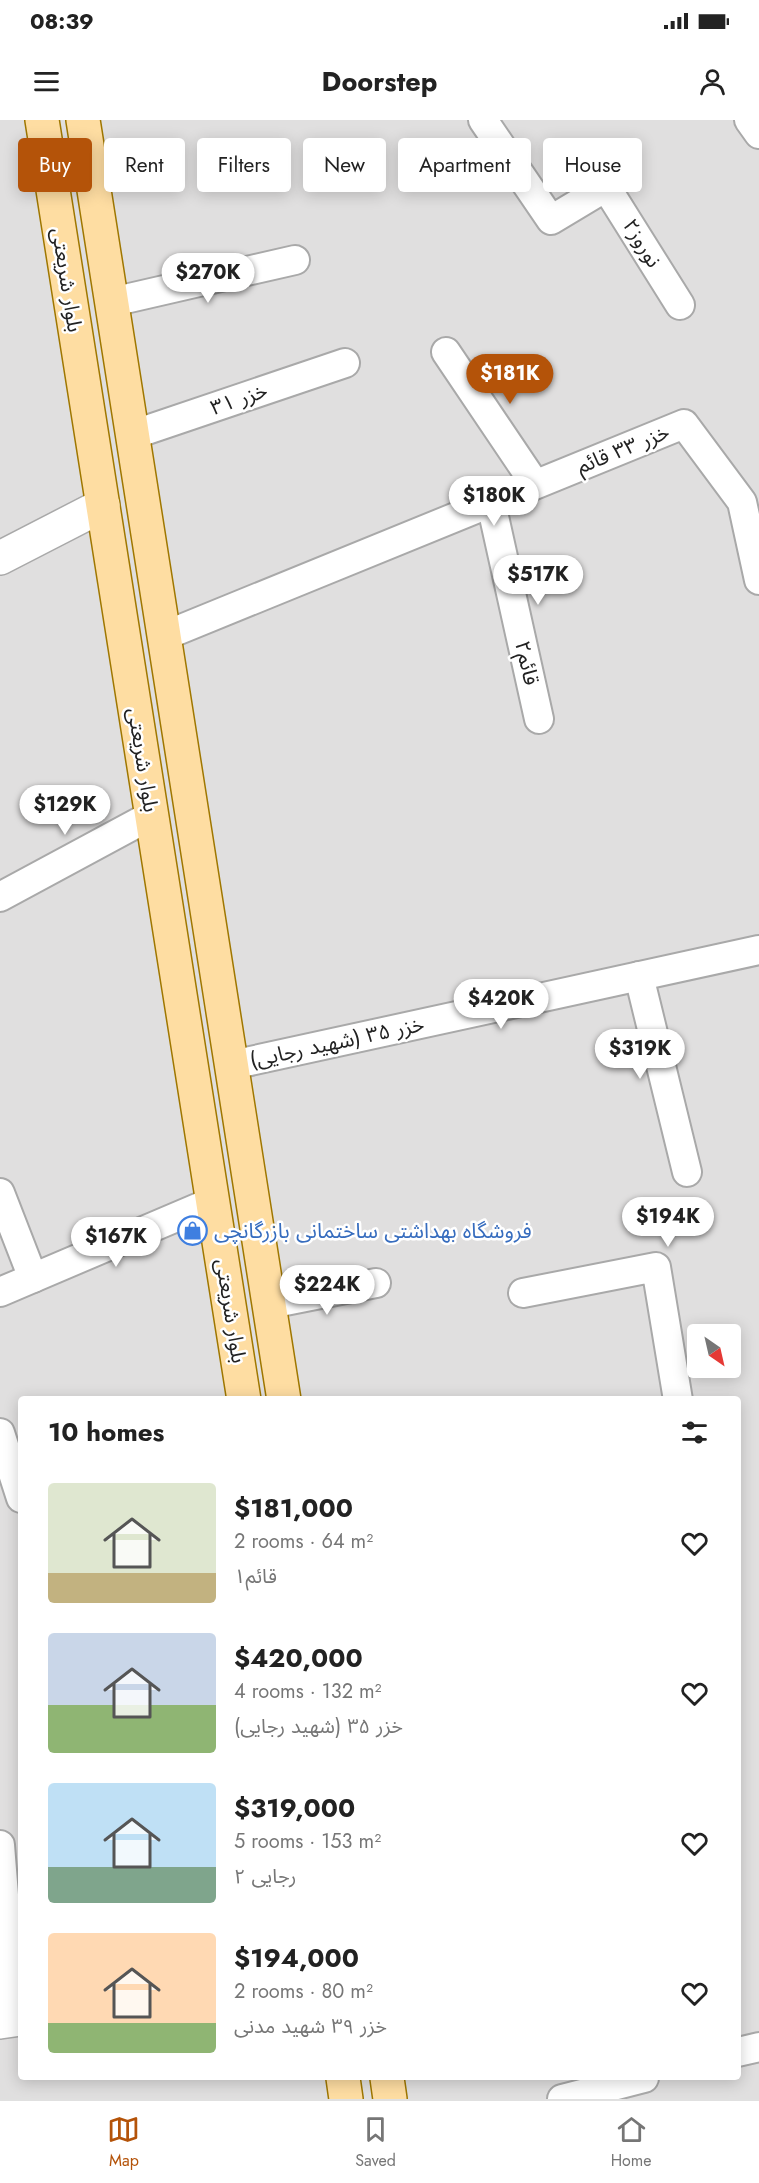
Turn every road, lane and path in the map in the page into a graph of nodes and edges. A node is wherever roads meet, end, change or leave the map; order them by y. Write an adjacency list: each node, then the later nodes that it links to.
1 (42, 120): 14 (main road, بلوار شریعتی)
2 (83, 120): 7 (main road, بلوار شریعتی)
3 (483, 120): 8 (street, نوروز۲)
4 (749, 120): 5 (street)
5 (759, 134)
6 (295, 260): 7 (street)
7 (112, 302): 11 (main road, بلوار شریعتی)
8 (680, 305)
9 (446, 352): 12 (street)
10 (345, 363): 11 (street, خزر ۳۱)
11 (132, 435): 17 (main road, بلوار شریعتی)
12 (535, 484): 13 (street, خزر ۳۳ قائم); 16 (street, خزر ۳۳ قائم)
13 (491, 503): 17 (street, خزر ۳۳ قائم); 18 (street, قائم۲)
14 (103, 505): 15 (street); 19 (main road, بلوار شریعتی)
15 (0, 558)
16 (759, 580)
17 (164, 636): 23 (main road, بلوار شریعتی)
18 (539, 719)
19 (152, 815): 20 (street); 26 (main road, بلوار شریعتی)
20 (0, 897)
21 (759, 950): 22 (street, خزر ۳۵ (شهید رجایی))
22 (639, 976): 23 (street, خزر ۳۵ (شهید رجایی)); 24 (street)
23 (232, 1065): 31 (main road, بلوار شریعتی)
24 (687, 1172)
25 (0, 1193): 27 (street)
26 (214, 1202): 27 (street); 32 (main road, بلوار شریعتی)
27 (33, 1278): 29 (street)
28 (376, 1283): 31 (street)
29 (0, 1292)
30 (523, 1293): 34 (street)
31 (270, 1304): 33 (main road, بلوار شریعتی)
32 (243, 1396)
33 (283, 1396)
34 (677, 1396)
35 (0, 1433): 36 (street)
36 (18, 1489)
37 (0, 1845): 38 (street)
38 (12, 2021)
39 (759, 2047): 40 (street)
40 (741, 2051)
41 (343, 2080): 44 (main road)
42 (387, 2080): 45 (main road)
43 (636, 2080): 46 (street)
44 (346, 2099)
45 (390, 2099)
46 (562, 2099)

